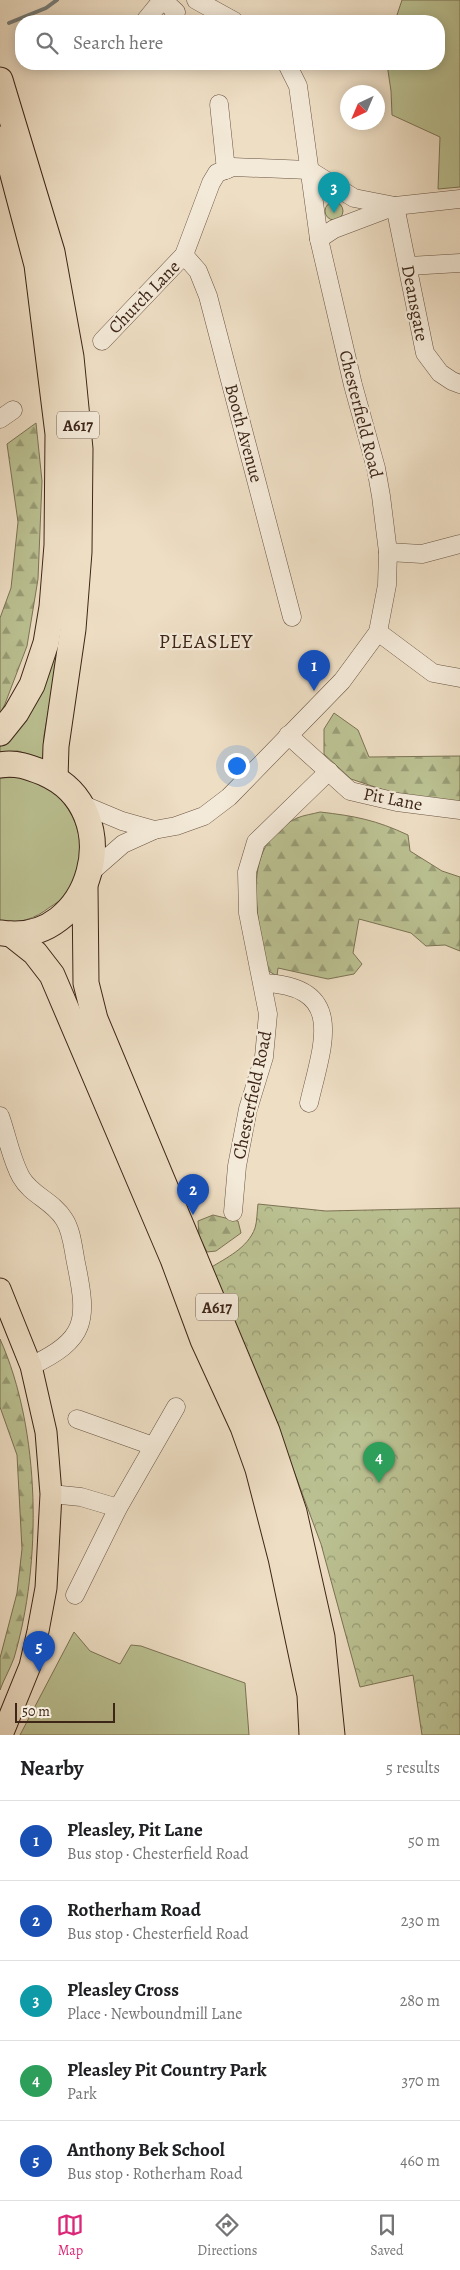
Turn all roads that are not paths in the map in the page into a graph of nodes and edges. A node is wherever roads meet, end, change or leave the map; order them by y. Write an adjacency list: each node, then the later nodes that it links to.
1 (162, 0): 3 (street); 4 (street)
2 (196, 0): 5 (street)
3 (150, 15)
4 (175, 15)
5 (223, 15)
6 (289, 70): 11 (street, Chesterfield Road)
7 (0, 80): 29 (highway, A617)
8 (219, 104): 10 (street)
9 (0, 139): 25 (highway, A617)
10 (226, 170): 11 (street); 15 (street, Church Lane)
11 (310, 170): 13 (street); 14 (street, Chesterfield Road)
12 (460, 199): 13 (street)
13 (394, 206): 14 (street); 17 (street, Deansgate)
14 (319, 239): 21 (street, Chesterfield Road)
15 (184, 255): 18 (street, Church Lane); 22 (street, Booth Avenue)
16 (460, 263): 17 (street)
17 (409, 266): 19 (street, Deansgate)
18 (102, 341)
19 (460, 384)
20 (460, 544): 21 (street)
21 (388, 552): 23 (street, Chesterfield Road)
22 (292, 617)
23 (378, 632): 24 (street); 26 (street, Chesterfield Road)
24 (460, 678)
25 (0, 733)
26 (288, 735): 28 (street, Pit Lane); 32 (street, Chesterfield Road)
27 (0, 765): 29 (highway)
28 (329, 771): 31 (street, Pit Lane); 35 (street, Chesterfield Road)
29 (55, 778): 30 (highway)
30 (79, 803): 32 (street); 33 (highway)
31 (460, 810)
32 (154, 830): 33 (street)
33 (88, 879): 34 (highway); 49 (highway, A617)
34 (5, 933): 48 (highway, A617)
35 (263, 984): 36 (street); 38 (street, Chesterfield Road)
36 (309, 1103)
37 (0, 1116): 40 (street)
38 (233, 1212)
39 (0, 1289): 40 (main road)
40 (31, 1366): 44 (main road)
41 (176, 1407): 43 (street)
42 (78, 1419): 43 (street)
43 (153, 1446): 45 (street)
44 (51, 1494): 45 (street); 47 (main road)
45 (118, 1508): 46 (street)
46 (76, 1595)
47 (2, 1735)
48 (312, 1735)
49 (332, 1735)

